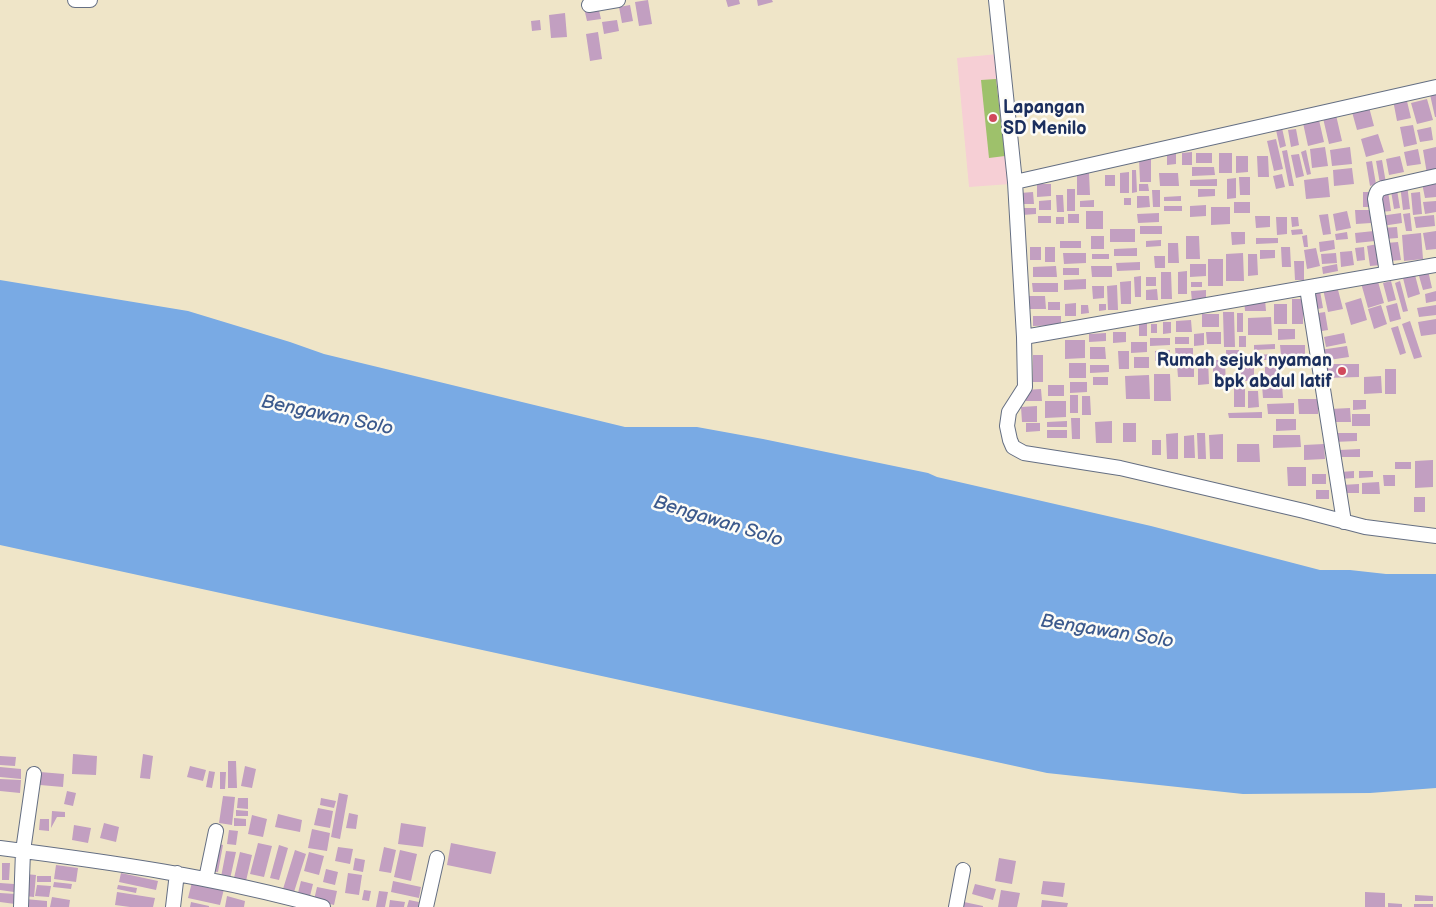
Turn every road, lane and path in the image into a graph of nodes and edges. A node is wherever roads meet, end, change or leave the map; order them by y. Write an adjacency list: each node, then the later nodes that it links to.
1 (75, 0): 2 (street)
2 (90, 0)
3 (618, 0): 5 (street)
4 (996, 0): 8 (street)
5 (589, 5)
6 (1436, 87): 8 (street)
7 (1436, 176): 10 (street)
8 (1015, 182): 12 (street)
9 (1436, 264): 10 (street)
10 (1387, 273): 11 (street)
11 (1307, 288): 12 (street); 13 (street)
12 (1024, 337): 13 (street)
13 (1344, 522): 14 (street)
14 (1436, 536)
15 (34, 774): 18 (street)
16 (216, 831): 22 (street)
17 (0, 848): 18 (street)
18 (23, 851): 21 (street); 23 (street)
19 (437, 858): 26 (street)
20 (963, 870): 27 (street)
21 (177, 873): 22 (street); 24 (street)
22 (206, 879): 25 (street)
23 (21, 907)
24 (173, 907)
25 (323, 907)
26 (426, 907)
27 (956, 907)

